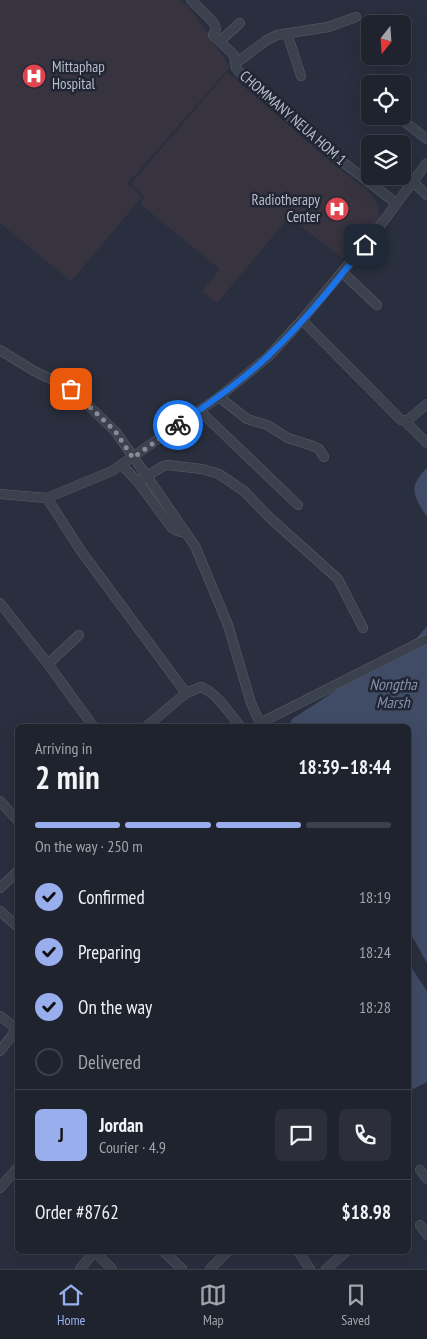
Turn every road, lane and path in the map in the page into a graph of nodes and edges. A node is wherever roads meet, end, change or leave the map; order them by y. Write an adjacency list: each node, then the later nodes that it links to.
1 (191, 0): 5 (street, CHOMMANY NEUA HOM 1)
2 (356, 18): 4 (street)
3 (240, 23): 5 (street)
4 (287, 33): 6 (street); 7 (street)
5 (220, 41): 6 (street, CHOMMANY NEUA HOM 1)
6 (236, 63): 13 (street, CHOMMANY NEUA HOM 1)
7 (301, 76)
8 (409, 125): 9 (street)
9 (427, 139)
10 (427, 163): 11 (street)
11 (413, 182): 12 (street); 13 (street)
12 (427, 195)
13 (396, 203): 14 (street)
14 (343, 273): 15 (street); 16 (street)
15 (377, 305)
16 (302, 320): 18 (street); 21 (street)
17 (0, 350): 24 (street)
18 (219, 397): 20 (street); 23 (street)
19 (427, 404): 21 (street)
20 (199, 410): 24 (street); 30 (street)
21 (405, 421): 22 (street)
22 (427, 443)
23 (324, 457)
24 (133, 458): 25 (street); 26 (street)
25 (122, 464): 27 (street); 29 (street)
26 (146, 475): 27 (street); 31 (street); 33 (street)
27 (138, 482): 31 (street)
28 (0, 494): 29 (street)
29 (47, 498): 37 (street)
30 (298, 505)
31 (185, 532): 41 (street)
32 (0, 603): 36 (street)
33 (363, 628)
34 (79, 635): 36 (street)
35 (427, 639): 42 (street)
36 (48, 664): 38 (street)
37 (186, 693): 39 (street); 40 (street)
38 (92, 724)
39 (149, 724)
40 (238, 724)
41 (261, 724)
42 (264, 724)
43 (0, 801): 44 (street)
44 (15, 818)
45 (15, 874): 46 (street)
46 (0, 888)
47 (0, 911): 48 (street)
48 (15, 924)
49 (0, 1016): 50 (street)
50 (15, 1027)
51 (15, 1032): 52 (street)
52 (0, 1051)
53 (15, 1170): 56 (street)
54 (420, 1170): 55 (street)
55 (427, 1179)
56 (0, 1188)
57 (420, 1225): 58 (street)
58 (427, 1235)
59 (92, 1254): 65 (street)
60 (98, 1254): 66 (street)
61 (166, 1254): 67 (street)
62 (225, 1254): 68 (street)
63 (300, 1254): 69 (street)
64 (344, 1254): 70 (street)
65 (80, 1269)
66 (112, 1269)
67 (182, 1269)
68 (210, 1269)
69 (310, 1269)
70 (326, 1269)

